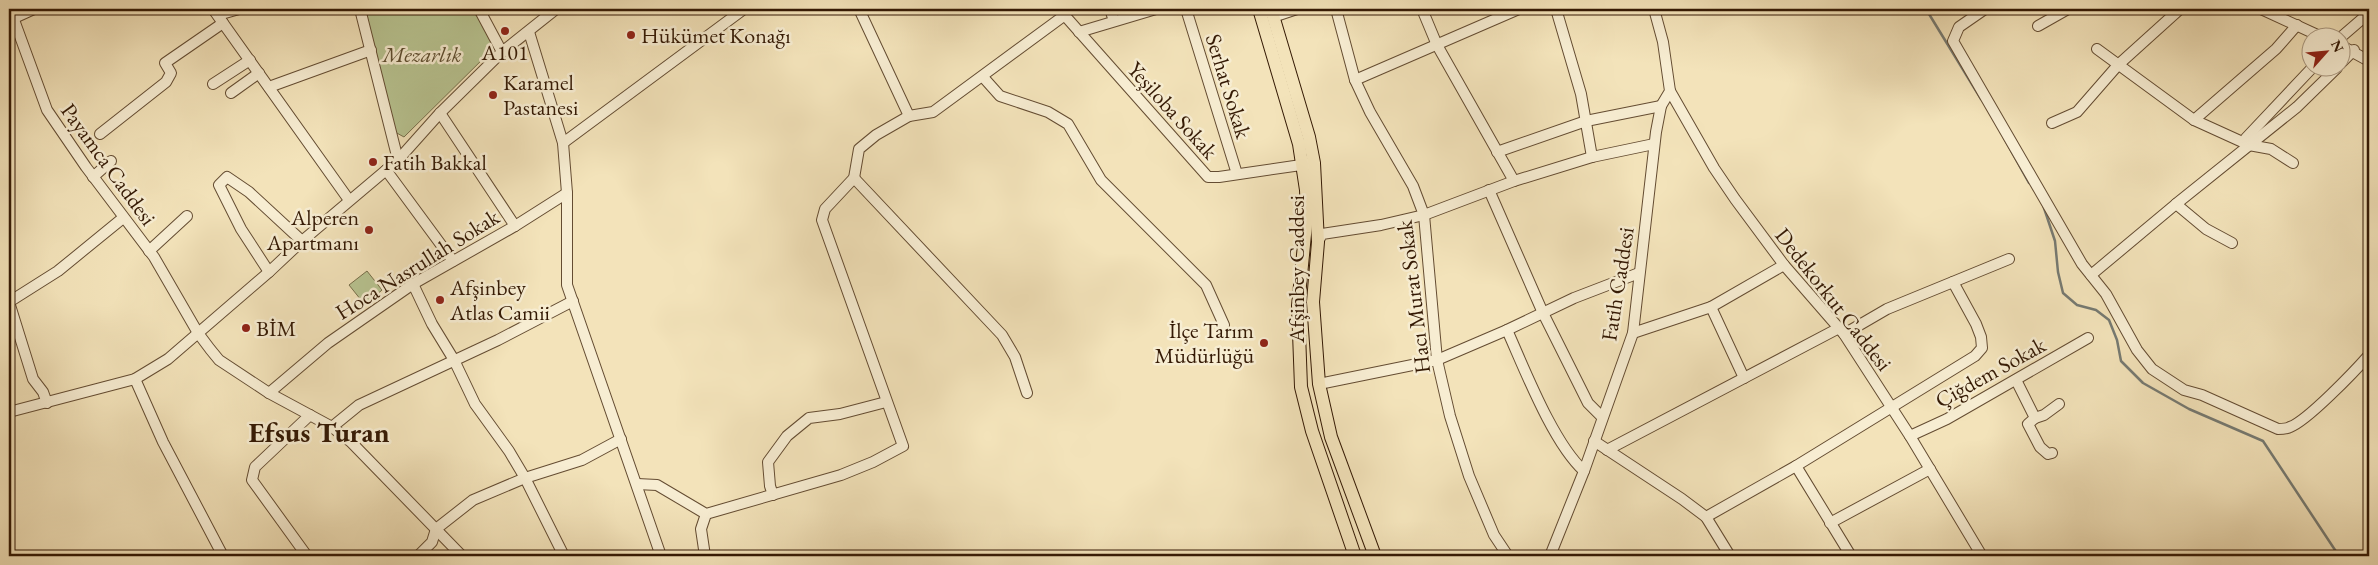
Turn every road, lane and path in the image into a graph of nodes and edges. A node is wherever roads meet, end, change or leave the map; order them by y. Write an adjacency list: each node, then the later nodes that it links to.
1 (34, 9): 25 (street)
2 (239, 9): 26 (street)
3 (360, 9): 37 (street)
4 (479, 9): 39 (street)
5 (556, 9): 32 (street)
6 (744, 9): 60 (street)
7 (859, 9): 55 (street)
8 (1110, 9): 27 (street)
9 (1156, 9): 27 (street)
10 (1186, 9): 70 (street, Serhat Sokak)
11 (1259, 9): 68 (main road, Afşinbey Caddesi)
12 (1297, 9): 23 (street)
13 (1336, 9): 48 (street, Hacı Murat Sokak)
14 (1422, 9): 34 (street)
15 (1520, 9): 34 (street)
16 (1556, 9): 57 (street)
17 (1654, 9): 51 (street)
18 (1985, 9): 91 (street)
19 (2068, 9): 29 (street)
20 (2180, 9): 43 (street)
21 (2261, 9): 28 (street)
22 (1062, 12): 33 (street, Yeşiloba Sokak); 45 (street)
23 (1272, 13): 68 (main road, Afşinbey Caddesi)
24 (2369, 13): 31 (street)
25 (11, 14): 71 (street, Payamca Caddesi)
26 (218, 16): 41 (street); 59 (street)
27 (1114, 21): 33 (street)
28 (2297, 25): 30 (street); 56 (street)
29 (2038, 26)
30 (2303, 28)
31 (2350, 29)
32 (529, 32): 39 (street); 60 (street)
33 (1079, 32): 70 (street, Yeşiloba Sokak)
34 (1437, 46): 48 (street); 63 (street)
35 (2097, 48): 43 (street)
36 (2350, 49): 38 (street)
37 (371, 50): 50 (street); 65 (street)
38 (2354, 50): 40 (street); 42 (street)
39 (502, 52): 54 (street)
40 (2350, 54)
41 (250, 60): 44 (street); 49 (street)
42 (2369, 61)
43 (2118, 66): 56 (street); 58 (street)
44 (259, 73): 50 (street); 52 (street)
45 (983, 77): 55 (street); 97 (street)
46 (2303, 78): 62 (street)
47 (2327, 78): 62 (street)
48 (1355, 80): 78 (street, Hacı Murat Sokak)
49 (213, 84)
50 (269, 87): 76 (street)
51 (1670, 92): 53 (street, Fatih Caddesi); 88 (street, Dedekorkut Caddesi)
52 (231, 93)
53 (1661, 106): 57 (street); 61 (street, Fatih Caddesi)
54 (440, 113): 65 (street); 81 (street)
55 (909, 116): 72 (street)
56 (2194, 120): 62 (street)
57 (1586, 122): 63 (street); 64 (street)
58 (2052, 123)
59 (100, 134)
60 (563, 143): 75 (street)
61 (1654, 144): 64 (street); 90 (street, Fatih Caddesi)
62 (2249, 146): 67 (street); 77 (street)
63 (1497, 152): 73 (street)
64 (1592, 158): 73 (street)
65 (398, 160): 69 (street)
66 (111, 161): 71 (street)
67 (2293, 163)
68 (1308, 164): 70 (street, Yeşiloba Sokak); 83 (main road, Afşinbey Caddesi); 143 (main road, Afşinbey Caddesi)
69 (386, 170): 76 (street); 87 (street)
70 (1237, 174)
71 (93, 177): 80 (street, Payamca Caddesi)
72 (854, 178): 111 (street); 112 (street)
73 (1514, 181): 74 (street)
74 (1489, 190): 78 (street); 96 (street)
75 (567, 193): 81 (street, Hoca Nasrullah Sokak); 94 (street)
76 (348, 200): 82 (street)
77 (2176, 204): 84 (street); 91 (street)
78 (1424, 214): 83 (street); 105 (street, Hacı Murat Sokak)
79 (187, 216): 85 (street)
80 (123, 218): 85 (street, Payamca Caddesi); 113 (street)
81 (515, 226): 87 (street, Hoca Nasrullah Sokak)
82 (302, 241): 89 (street); 89 (street)
83 (1318, 242): 109 (main road, Afşinbey Caddesi)
84 (2232, 243)
85 (149, 251): 100 (street, Payamca Caddesi)
86 (2009, 259): 92 (street)
87 (453, 261): 93 (street, Hoca Nasrullah Sokak)
88 (1784, 266): 95 (street); 99 (street, Dedekorkut Caddesi)
89 (270, 272): 100 (street)
90 (1640, 273): 96 (street); 101 (street, Fatih Caddesi)
91 (2091, 275): 103 (street)
92 (1953, 282): 99 (street); 115 (street)
93 (413, 284): 104 (street); 110 (street, Hoca Nasrullah Sokak)
94 (573, 302): 104 (street); 122 (street)
95 (1712, 307): 101 (street); 106 (street)
96 (1543, 312): 98 (street); 118 (street)
97 (1224, 325)
98 (1506, 330): 105 (street); 128 (street)
99 (1841, 331): 106 (street); 115 (street, Dedekorkut Caddesi)
100 (198, 332): 107 (street); 110 (street, Payamca Caddesi)
101 (1633, 333): 118 (street, Fatih Caddesi)
102 (2088, 338): 108 (street, Çiğdem Sokak)
103 (2369, 355)
104 (454, 360): 120 (street); 129 (street)
105 (1437, 360): 109 (street); 145 (street, Hacı Murat Sokak)
106 (1744, 378): 124 (street)
107 (135, 379): 113 (street); 136 (street)
108 (2016, 380): 119 (street); 121 (street, Çiğdem Sokak)
109 (1319, 384): 144 (main road, Afşinbey Caddesi)
110 (269, 393): 117 (street, Payamca Caddesi)
111 (1027, 393)
112 (886, 402): 131 (street); 131 (street)
113 (47, 403): 116 (street)
114 (2059, 404): 119 (street)
115 (1892, 408): 121 (street, Dedekorkut Caddesi); 126 (street)
116 (9, 412)
117 (310, 415): 120 (street, Payamca Caddesi); 137 (street)
118 (1602, 417): 123 (street, Fatih Caddesi)
119 (2034, 418): 125 (street)
120 (332, 427): 135 (street, Payamca Caddesi)
121 (1910, 436): 127 (street, Dedekorkut Caddesi)
122 (621, 439): 129 (street); 130 (street)
123 (1594, 441): 124 (street); 128 (street, Fatih Caddesi)
124 (1607, 450): 133 (street)
125 (2052, 452)
126 (1796, 466): 133 (street); 134 (street)
127 (1930, 469): 134 (street); 149 (street, Dedekorkut Caddesi)
128 (1584, 471): 146 (street, Fatih Caddesi)
129 (525, 478): 135 (street); 140 (street)
130 (637, 484): 132 (street); 141 (street)
131 (773, 495): 132 (street)
132 (706, 514): 142 (street)
133 (1706, 517): 147 (street)
134 (1830, 523): 148 (street)
135 (436, 530): 138 (street); 139 (street, Payamca Caddesi)
136 (222, 556)
137 (307, 556)
138 (418, 556)
139 (462, 556)
140 (564, 556)
141 (661, 556)
142 (705, 556)
143 (1355, 556)
144 (1375, 556)
145 (1505, 556)
146 (1550, 556)
147 (1730, 556)
148 (1851, 556)
149 (1982, 556)

